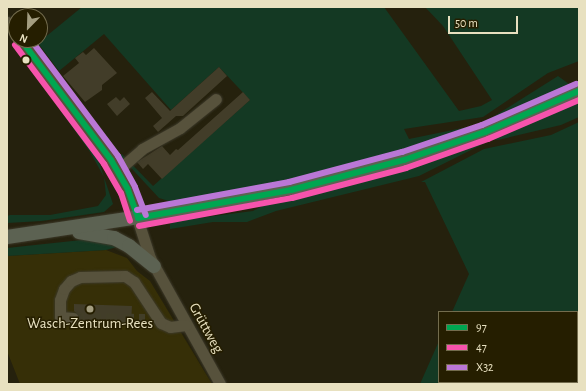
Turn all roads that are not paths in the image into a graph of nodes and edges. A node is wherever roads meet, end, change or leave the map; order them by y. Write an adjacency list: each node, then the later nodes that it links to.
1 (27, 48): 4 (street, Grüttweg)
2 (576, 92): 5 (main road)
3 (216, 99): 4 (street)
4 (117, 171): 5 (street, Grüttweg)
5 (138, 218): 6 (main road); 8 (street, Grüttweg)
6 (56, 230): 7 (main road); 8 (main road)
7 (7, 237)
8 (154, 266): 10 (street, Grüttweg)
9 (73, 318): 10 (street)
10 (186, 325): 11 (street, Grüttweg)
11 (216, 382)

